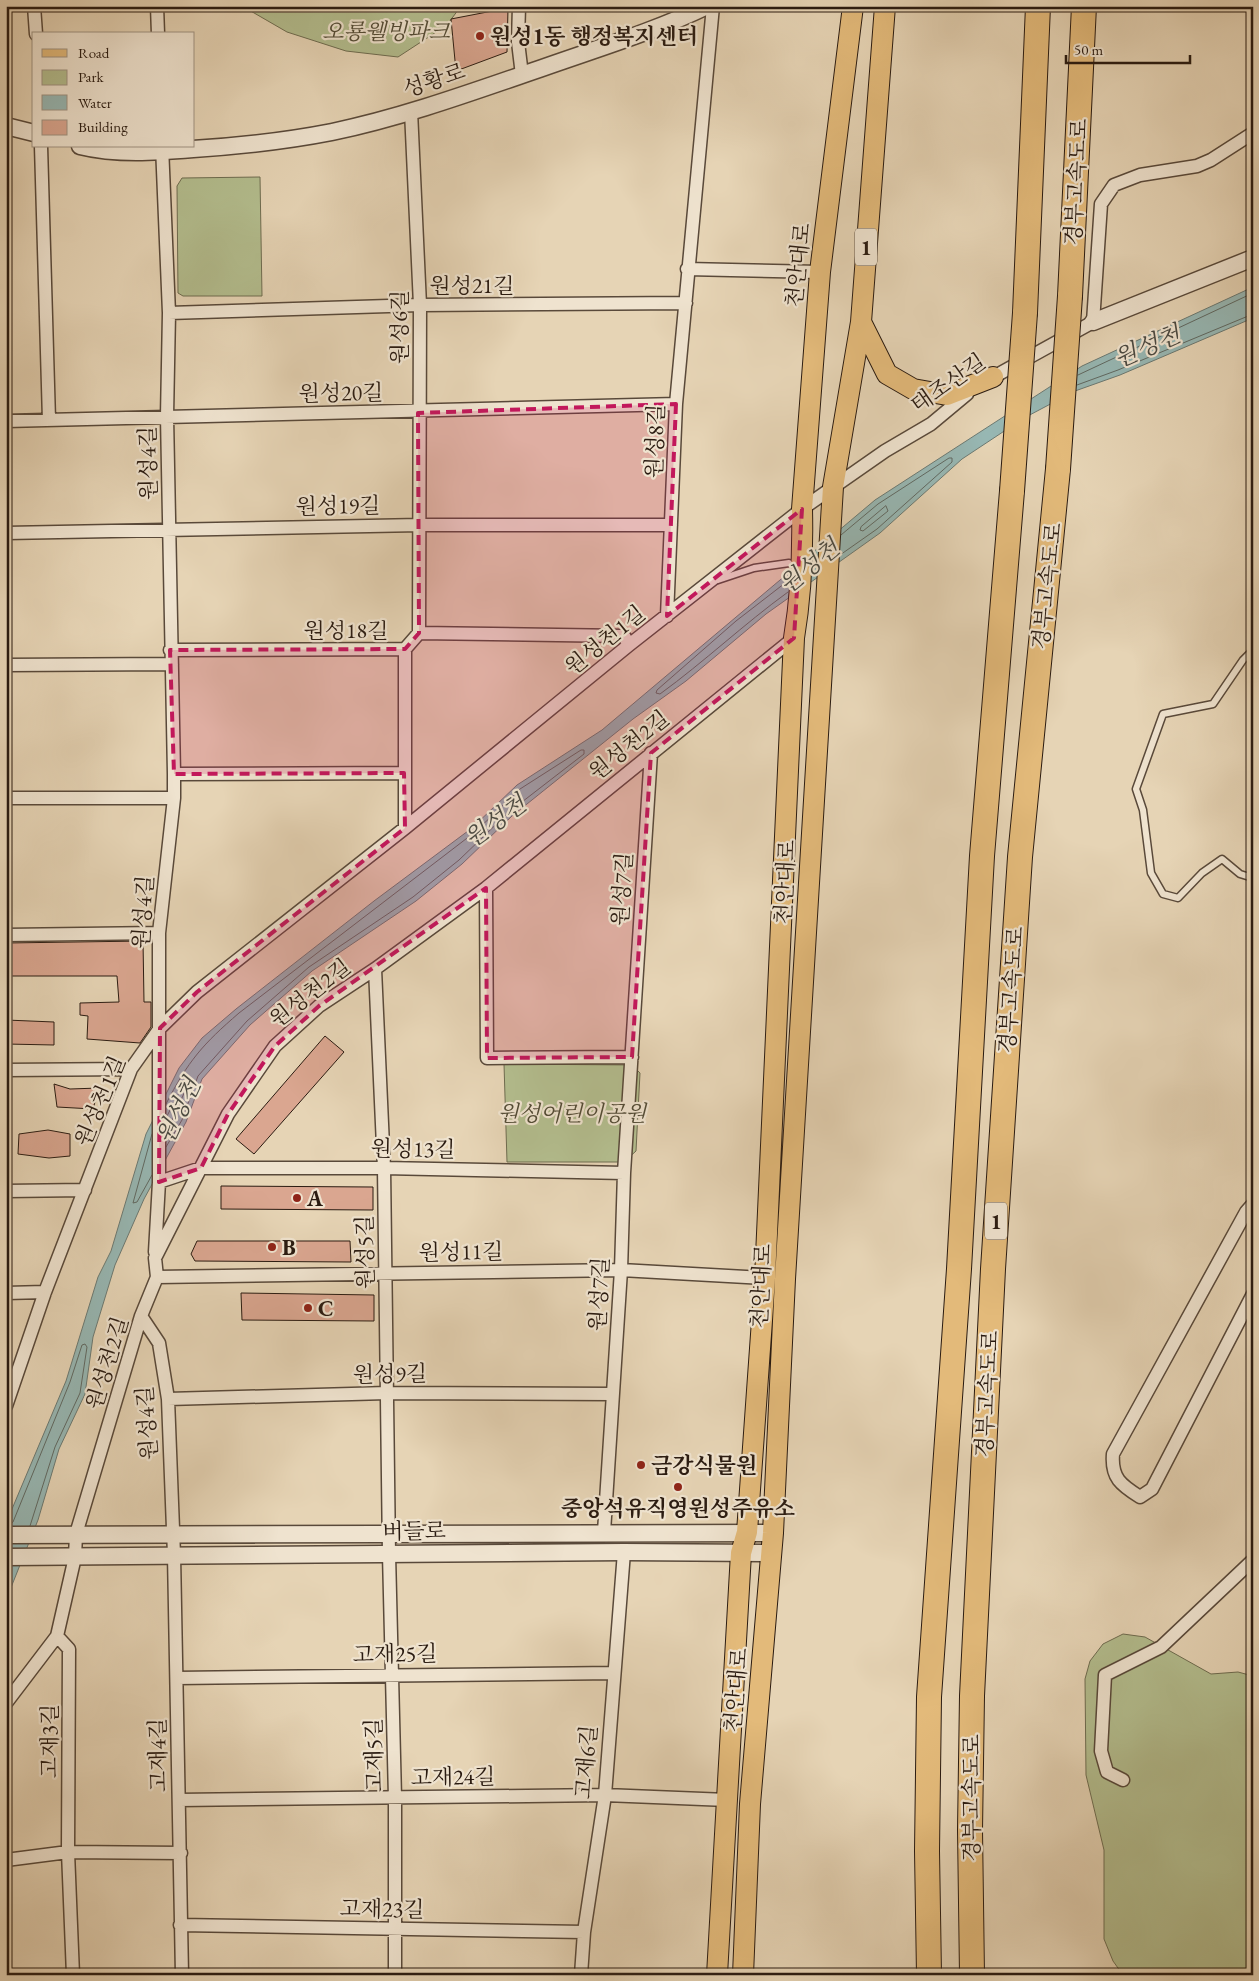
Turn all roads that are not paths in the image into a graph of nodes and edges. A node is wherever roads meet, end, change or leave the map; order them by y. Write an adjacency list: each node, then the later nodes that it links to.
1 (34, 6): 10 (street)
2 (157, 6): 11 (street)
3 (519, 6): 12 (street)
4 (707, 6): 12 (street, 성황로)
5 (714, 6): 23 (street, 원성8길)
6 (853, 6): 24 (main road, 천안대로)
7 (886, 6): 28 (main road, 1)
8 (1038, 6): 125 (highway, 경부고속도로 / 1, bridge)
9 (1084, 6): 126 (highway, 경부고속도로 / 1, bridge)
10 (36, 32)
11 (158, 32)
12 (522, 74): 13 (street, 성황로)
13 (411, 112): 20 (street, 성황로); 26 (street, 원성6길)
14 (6, 126): 15 (street)
15 (32, 133)
16 (1253, 133): 29 (street)
17 (41, 148): 34 (street)
18 (97, 148): 21 (street, 성황로)
19 (190, 148): 21 (street, 성황로)
20 (195, 148)
21 (162, 149): 27 (street, 원성4길)
22 (1253, 258): 29 (street, 태조산길)
23 (687, 269): 24 (street); 25 (street, 원성8길)
24 (820, 272): 37 (main road, 천안대로)
25 (686, 303): 26 (street, 원성21길); 31 (street, 원성8길)
26 (420, 305): 27 (street, 원성21길); 32 (street, 원성6길)
27 (169, 313): 33 (street, 원성4길)
28 (861, 322): 30 (main road); 36 (main road, 1)
29 (1093, 322): 30 (street, 태조산길)
30 (993, 377): 36 (street, 태조산길)
31 (676, 404): 32 (street, 원성20길); 39 (street, 원성8길)
32 (418, 412): 33 (street, 원성20길); 38 (street, 원성6길)
33 (167, 416): 34 (street, 원성20길); 40 (street, 원성4길)
34 (49, 420): 35 (street, 원성20길)
35 (6, 421)
36 (833, 487): 37 (street, 원성천1길); 90 (main road, 천안대로 / 1)
37 (802, 509): 43 (street, 원성천1길); 45 (main road, 천안대로)
38 (420, 525): 39 (street, 원성19길); 40 (street, 원성19길); 46 (street, 원성6길)
39 (671, 525): 44 (street, 원성8길)
40 (170, 529): 41 (street, 원성19길); 49 (street, 원성4길)
41 (6, 533)
42 (789, 563): 43 (lane)
43 (708, 583): 44 (street, 원성천1길)
44 (667, 616): 47 (street, 원성천1길)
45 (795, 628): 53 (street, 원성천2길); 79 (main road, 천안대로)
46 (419, 633): 47 (street, 원성18길); 48 (street, 원성18길)
47 (629, 645): 58 (street, 원성천1길)
48 (405, 649): 49 (street, 원성18길); 55 (street)
49 (170, 650): 51 (street, 원성4길)
50 (1253, 650): 59 (lane)
51 (172, 664): 52 (street); 54 (street, 원성4길)
52 (6, 665)
53 (651, 752): 60 (street, 원성천2길); 65 (street, 원성7길)
54 (174, 774): 55 (street); 57 (street, 원성4길)
55 (404, 774): 58 (street)
56 (6, 798): 57 (street)
57 (174, 798): 61 (street, 원성4길)
58 (405, 828): 64 (street, 원성천1길)
59 (1253, 878)
60 (486, 888): 63 (street, 원성천2길); 65 (street)
61 (159, 932): 62 (street); 64 (street, 원성4길)
62 (6, 935)
63 (375, 969): 68 (street, 원성천2길); 69 (street, 원성5길)
64 (160, 1028): 66 (street, 원성천1길); 71 (street, 원성4길)
65 (632, 1058): 70 (street, 원성7길)
66 (131, 1069): 67 (street); 72 (street, 원성천1길)
67 (6, 1070)
68 (201, 1168): 69 (street, 원성13길); 71 (street, 원성13길); 75 (street, 원성천2길)
69 (384, 1168): 70 (street, 원성13길); 77 (street, 원성5길)
70 (624, 1173): 76 (street, 원성7길)
71 (159, 1182): 75 (street, 원성4길)
72 (85, 1190): 73 (street); 80 (street, 원성천1길)
73 (6, 1191)
74 (1253, 1204): 82 (street)
75 (155, 1258): 78 (street, 원성천2길)
76 (621, 1270): 77 (street, 원성11길); 79 (street, 원성11길); 85 (street, 원성7길)
77 (385, 1273): 78 (street, 원성11길); 84 (street, 원성5길)
78 (157, 1277): 83 (street, 원성천2길)
79 (765, 1278): 89 (main road, 천안대로)
80 (45, 1292): 81 (street); 87 (street, 원성천1길)
81 (6, 1293)
82 (1253, 1294)
83 (141, 1316): 86 (street, 원성4길); 94 (street, 원성천2길)
84 (387, 1393): 85 (street, 원성9길); 86 (street, 원성9길); 92 (street, 원성5길)
85 (613, 1394): 88 (street, 원성7길)
86 (168, 1399): 91 (street, 원성4길)
87 (6, 1406)
88 (604, 1532): 89 (street, 버들로); 92 (street, 버들로)
89 (747, 1532): 90 (street, 버들로); 97 (main road, 천안대로)
90 (773, 1533): 98 (main road, 천안대로 / 1)
91 (173, 1534): 92 (street, 버들로); 94 (street, 버들로); 99 (street, 고재4길)
92 (388, 1534): 96 (street, 고재5길)
93 (6, 1535): 94 (street, 버들로)
94 (72, 1535): 101 (street, 원성천2길)
95 (624, 1552): 96 (street, 버들로); 97 (street, 버들로); 104 (street, 고재6길)
96 (388, 1554): 99 (street, 버들로); 105 (street, 고재5길)
97 (741, 1554): 98 (street, 버들로); 112 (main road, 천안대로)
98 (771, 1554): 124 (main road, 천안대로 / 1)
99 (174, 1555): 101 (street, 버들로); 106 (street, 고재4길)
100 (6, 1557): 101 (street, 버들로)
101 (75, 1557): 103 (street, 원성천2길)
102 (1253, 1560): 108 (street)
103 (57, 1636): 107 (street, 원성천2길); 113 (street, 고재3길)
104 (614, 1673): 105 (street, 고재25길); 109 (street, 고재6길)
105 (391, 1674): 106 (street, 고재25길); 110 (street, 고재5길)
106 (177, 1678): 111 (street, 고재4길)
107 (6, 1703)
108 (1123, 1780)
109 (605, 1795): 110 (street, 고재24길); 112 (street, 고재24길); 118 (street, 고재6길)
110 (395, 1798): 111 (street, 고재24길); 117 (street, 고재5길)
111 (180, 1800): 114 (street, 고재4길)
112 (727, 1800): 123 (main road, 천안대로)
113 (68, 1852): 114 (street); 115 (street); 119 (street, 고재3길)
114 (181, 1853): 116 (street, 고재4길)
115 (6, 1860)
116 (180, 1925): 117 (street, 고재23길); 120 (street, 고재4길)
117 (395, 1929): 118 (street, 고재23길); 121 (street, 고재5길)
118 (584, 1932): 122 (street, 고재6길)
119 (73, 1975)
120 (182, 1975)
121 (395, 1975)
122 (581, 1975)
123 (717, 1975)
124 (744, 1975)
125 (929, 1975)
126 (972, 1975)

